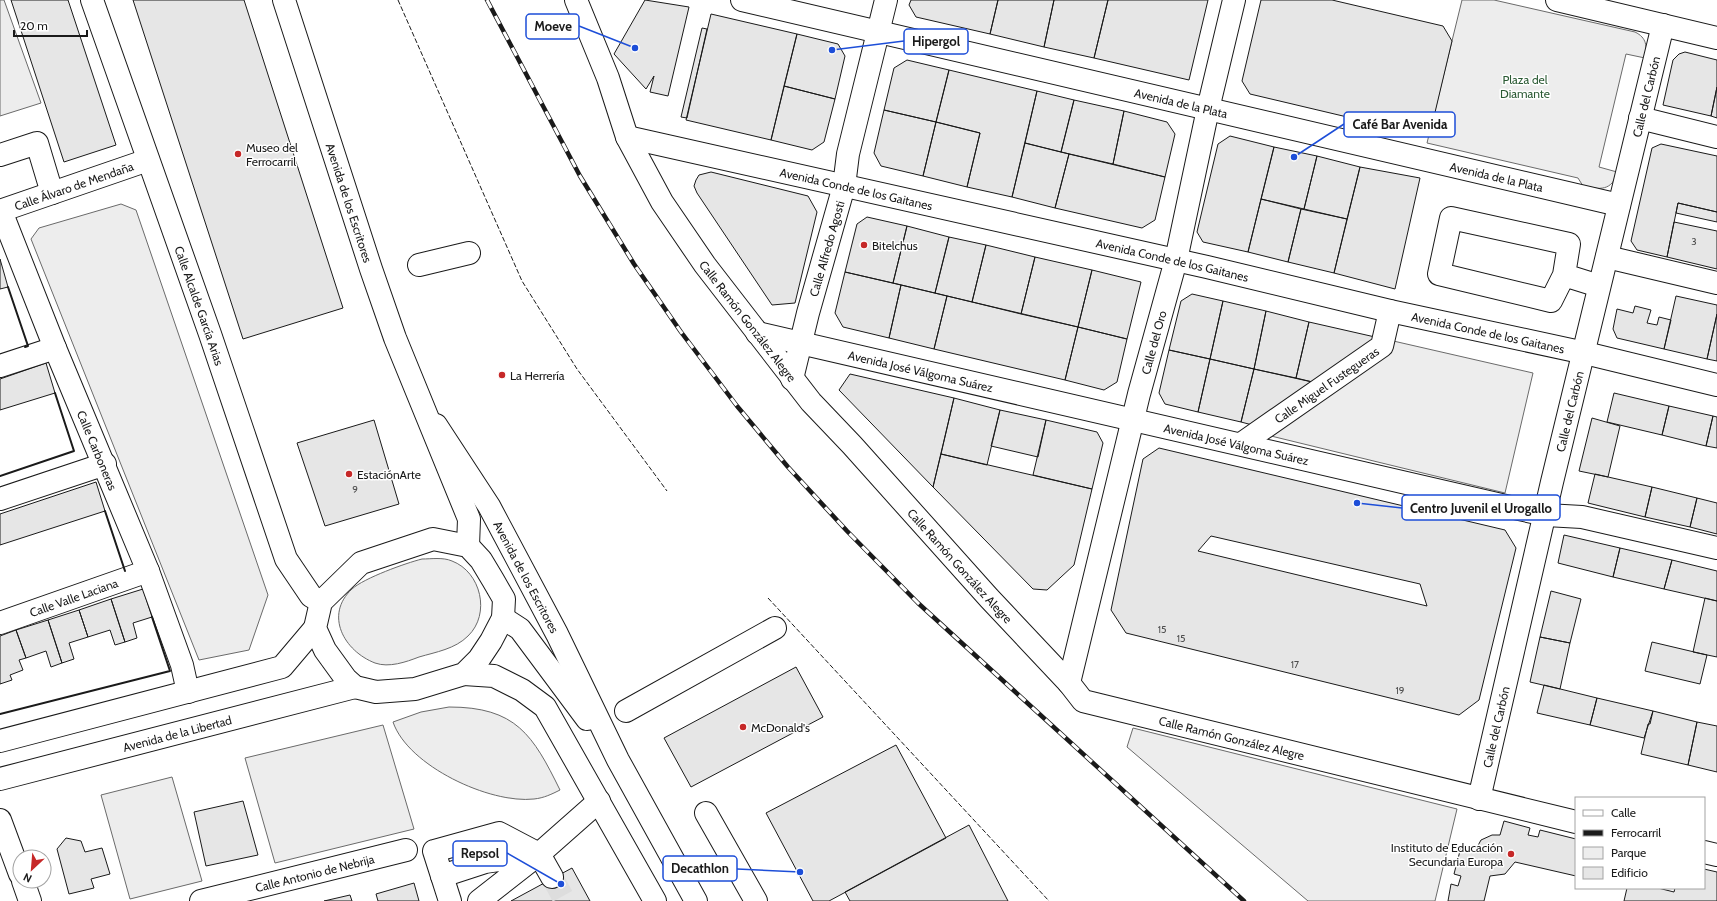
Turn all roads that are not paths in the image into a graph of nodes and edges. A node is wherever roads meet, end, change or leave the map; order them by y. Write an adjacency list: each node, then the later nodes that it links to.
1 (92, 0): 16 (street, Calle Alcalde García Arias)
2 (284, 0): 36 (street, Avenida de los Escritores)
3 (576, 0): 13 (street, Calle Ramón González Alegre)
4 (742, 0): 9 (street, Avenida de la Plata)
5 (886, 0): 9 (street, Calle Alfredo Agosti)
6 (1234, 0): 11 (street, Calle del Oro)
7 (1557, 0): 8 (street)
8 (1663, 25): 10 (street); 12 (street, Calle del Carbón)
9 (878, 32): 11 (street, Avenida de la Plata); 17 (street, Calle Alfredo Agosti)
10 (1717, 38)
11 (1208, 109): 19 (street, Avenida de la Plata); 23 (street, Calle del Oro)
12 (1640, 118): 14 (street); 19 (street, Calle del Carbón)
13 (627, 137): 17 (street, Avenida Conde de los Gaitanes); 29 (street, Calle Ramón González Alegre)
14 (1717, 137)
15 (0, 155): 18 (street)
16 (148, 160): 18 (street, Calle Álvaro de Mendaña); 45 (street, Calle Alcalde García Arias)
17 (844, 186): 23 (street, Avenida Conde de los Gaitanes); 30 (street, Calle Alfredo Agosti)
18 (52, 193): 20 (street, Calle Álvaro de Mendaña)
19 (1619, 205): 22 (street, Calle del Carbón)
20 (1, 211): 31 (street, Calle Carboneras)
21 (469, 252): 24 (street)
22 (1607, 257): 26 (street); 27 (street, Calle del Carbón)
23 (1176, 260): 28 (street, Avenida Conde de los Gaitanes); 37 (street, Calle del Oro)
24 (419, 265)
25 (1564, 275): 25 (street); 27 (street)
26 (1717, 283)
27 (1599, 286): 32 (street, Calle del Carbón)
28 (1390, 311): 32 (street, Avenida Conde de los Gaitanes); 38 (street, Calle Miguel Fustegueras)
29 (757, 333): 30 (street, Avenida José Válgoma Suárez); 34 (street, Calle Ramón González Alegre)
30 (801, 343): 34 (street, Calle Alfredo Agosti); 37 (street, Avenida José Válgoma Suárez)
31 (55, 348): 33 (street); 39 (street, Calle Carboneras)
32 (1585, 353): 35 (street, Avenida Conde de los Gaitanes); 41 (street, Calle del Carbón)
33 (0, 366)
34 (792, 379): 51 (street, Calle Ramón González Alegre)
35 (1717, 385)
36 (422, 402): 42 (street, Avenida de los Escritores); 56 (street, Avenida de los Escritores)
37 (1133, 420): 38 (street, Avenida José Válgoma Suárez); 51 (street, Calle del Oro)
38 (1241, 444): 41 (street, Avenida José Válgoma Suárez)
39 (105, 464): 40 (street); 44 (street, Calle Carboneras)
40 (0, 499)
41 (1546, 515): 43 (street, Avenida José Válgoma Suárez); 58 (street, Calle del Carbón)
42 (468, 546): 45 (street); 46 (street)
43 (1717, 548)
44 (148, 571): 47 (street, Calle Valle Laciana); 53 (street, Calle Carboneras)
45 (321, 602): 48 (street)
46 (503, 618): 50 (street); 56 (street, Avenida de los Escritores)
47 (0, 623)
48 (315, 628): 52 (street); 53 (street)
49 (774, 628): 54 (street)
50 (464, 674): 52 (street); 59 (street)
51 (1069, 683): 58 (street, Calle Ramón González Alegre)
52 (355, 687): 57 (street, Avenida de la Libertad)
53 (188, 692): 55 (street)
54 (626, 711)
55 (0, 741)
56 (618, 760): 75 (street, Avenida de los Escritores)
57 (0, 780)
58 (1478, 799): 62 (street, Calle Ramón González Alegre)
59 (599, 801): 66 (street); 74 (street)
60 (706, 813): 76 (street)
61 (0, 820): 64 (street)
62 (1575, 822)
63 (406, 850): 71 (street, Calle Antonio de Nebrija)
64 (12, 852)
65 (1705, 852): 67 (street)
66 (539, 854): 68 (street); 72 (street); 73 (street)
67 (1717, 855)
68 (552, 877)
69 (25, 889): 70 (street)
70 (30, 901)
71 (201, 901)
72 (450, 901)
73 (479, 901)
74 (655, 901)
75 (696, 901)
76 (756, 901)

